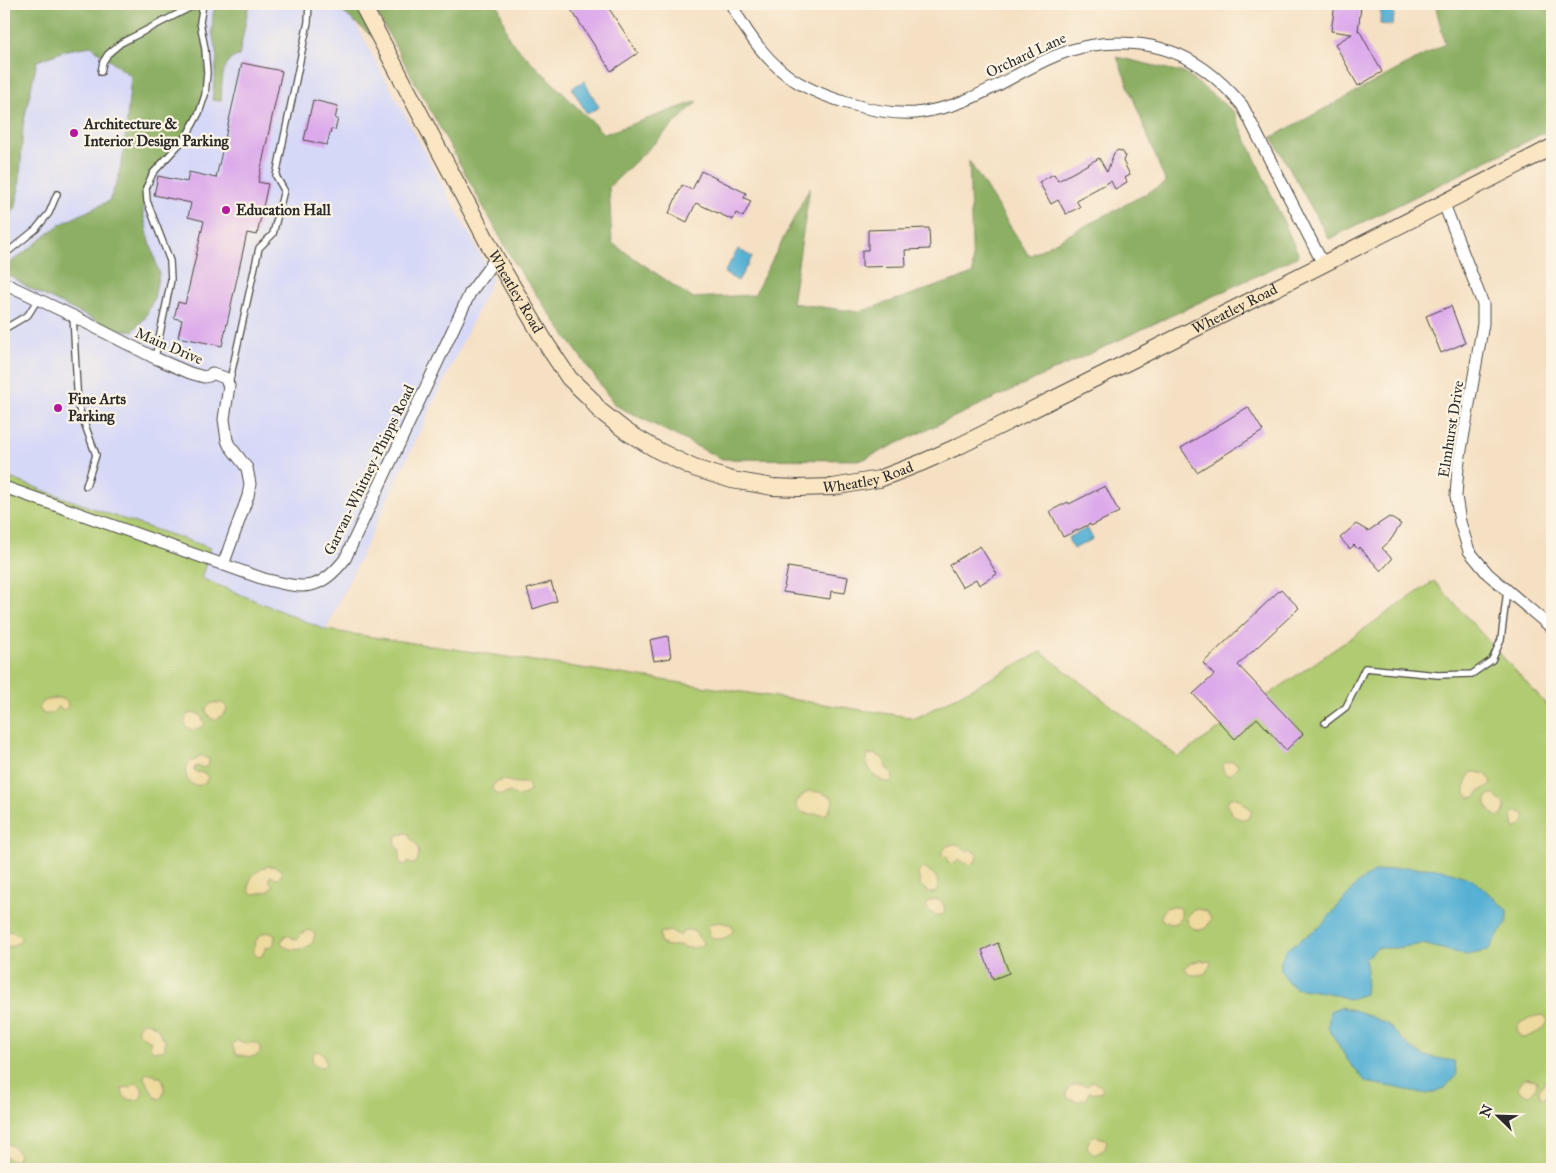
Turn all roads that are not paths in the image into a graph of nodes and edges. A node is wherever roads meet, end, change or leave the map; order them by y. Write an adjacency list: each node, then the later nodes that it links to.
1 (197, 4): 6 (lane)
2 (203, 4): 17 (lane)
3 (309, 4): 18 (lane)
4 (362, 4): 11 (main road, Wheatley Road)
5 (731, 4): 12 (street, Orchard Lane)
6 (102, 72)
7 (1552, 147): 9 (main road, Wheatley Road)
8 (57, 194): 10 (lane)
9 (1444, 204): 12 (main road, Wheatley Road); 22 (street, Elmhurst Drive)
10 (4, 255)
11 (496, 258): 12 (main road, Wheatley Road); 21 (street, Garvan-Whitney-Phipps Road)
12 (1323, 264)
13 (4, 283): 14 (street, Main Drive)
14 (38, 299): 15 (street, Main Drive); 16 (lane)
15 (73, 316): 17 (street, Main Drive); 19 (lane)
16 (4, 329)
17 (156, 358): 18 (street, Main Drive)
18 (229, 386): 21 (street)
19 (86, 486)
20 (4, 487): 21 (street, Garvan-Whitney-Phipps Road)
21 (223, 565)
22 (1507, 590): 23 (street, Elmhurst Drive); 24 (lane)
23 (1552, 628)
24 (1325, 723)

